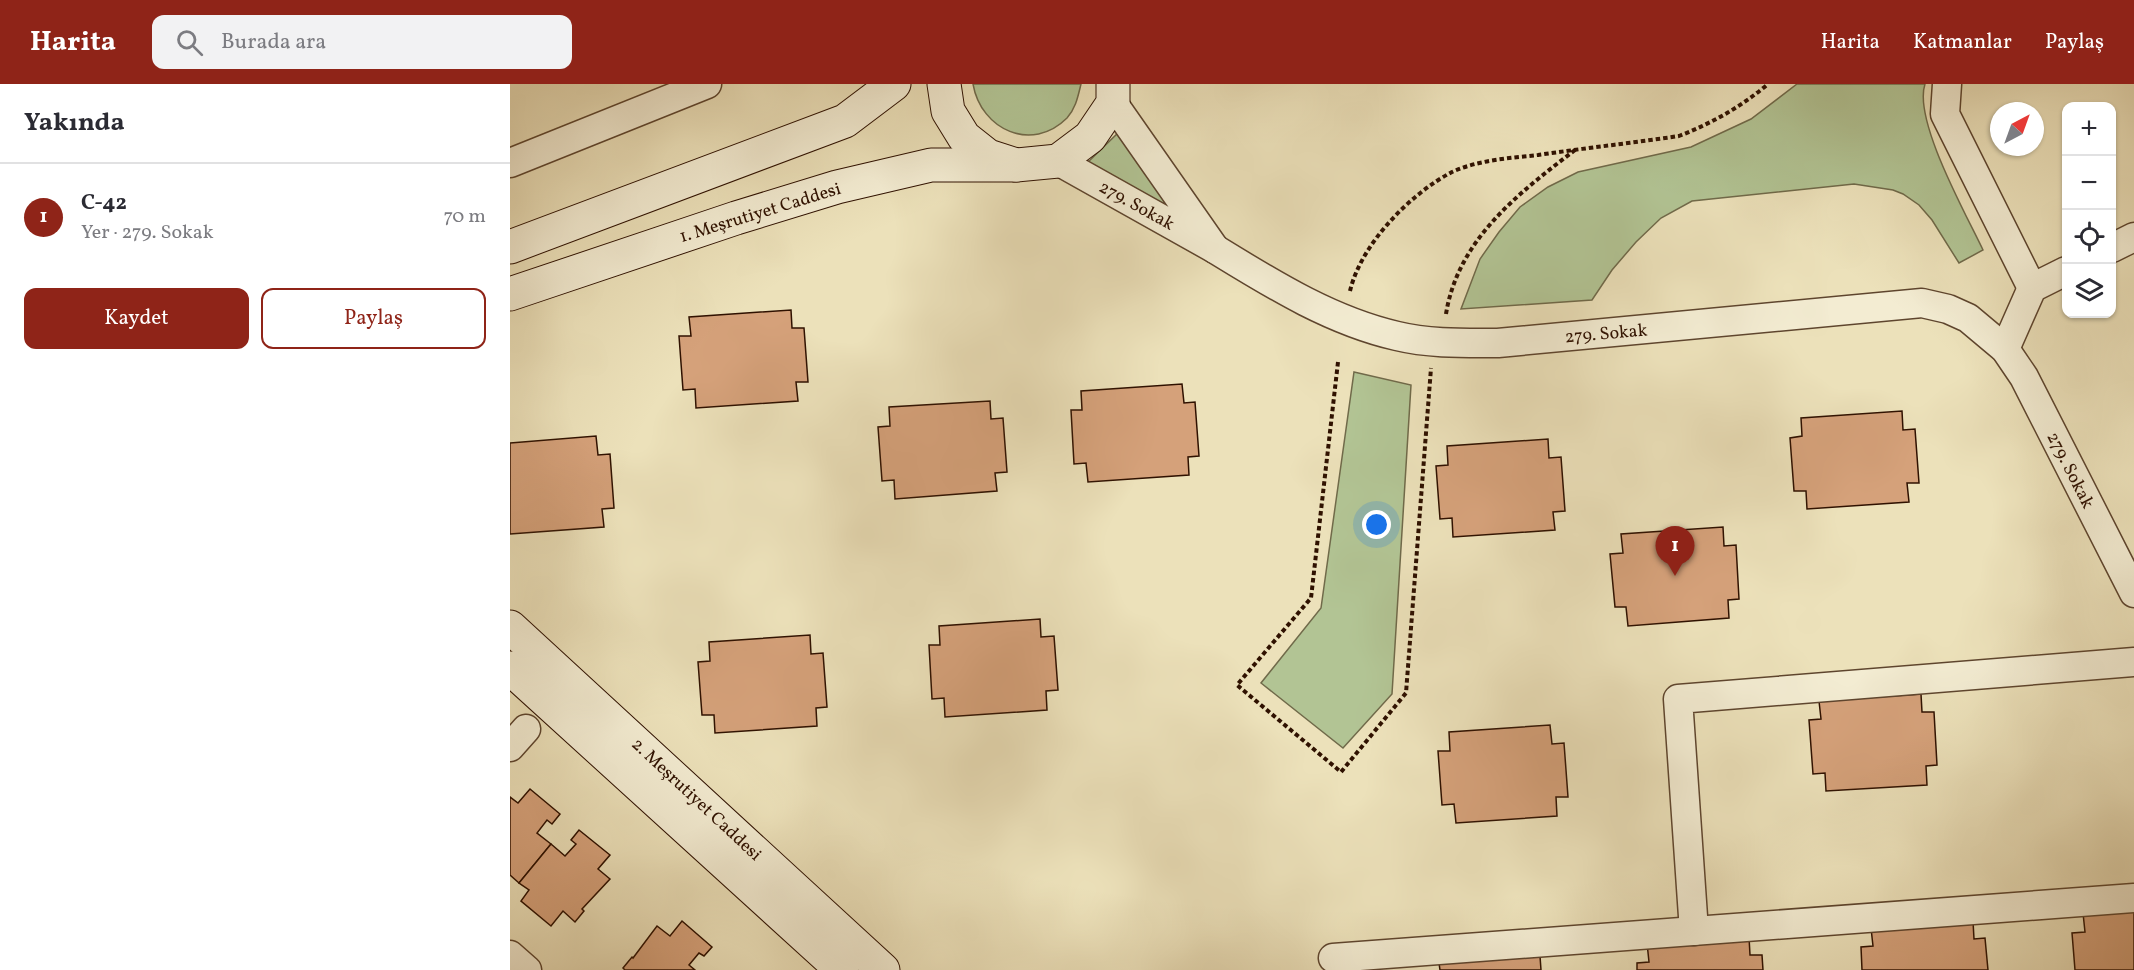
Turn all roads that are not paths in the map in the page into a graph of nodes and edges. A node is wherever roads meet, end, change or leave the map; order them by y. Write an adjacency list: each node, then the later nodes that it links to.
1 (707, 84): 7 (street)
2 (894, 84): 11 (main road)
3 (944, 84): 8 (main road)
4 (1947, 84): 14 (street)
5 (1113, 93): 6 (main road); 12 (street, 279. Sokak)
6 (1058, 161): 8 (main road, 1. Meşrutiyet Caddesi); 12 (street, 279. Sokak)
7 (510, 163)
8 (1017, 165): 15 (main road, 1. Meşrutiyet Caddesi)
9 (2134, 237): 10 (street)
10 (2116, 246)
11 (510, 248)
12 (1215, 249): 16 (street, 279. Sokak)
13 (2062, 273): 14 (street)
14 (2032, 288): 16 (street)
15 (510, 294)
16 (2005, 349): 17 (street, 279. Sokak)
17 (2130, 574)
18 (510, 627): 27 (main road, 2. Meşrutiyet Caddesi)
19 (2134, 662): 22 (street)
20 (510, 668): 26 (main road, 2. Meşrutiyet Caddesi)
21 (2134, 898): 22 (street)
22 (1694, 931): 24 (street)
23 (510, 955): 25 (street)
24 (1333, 958)
25 (527, 970)
26 (842, 970)
27 (883, 970)

